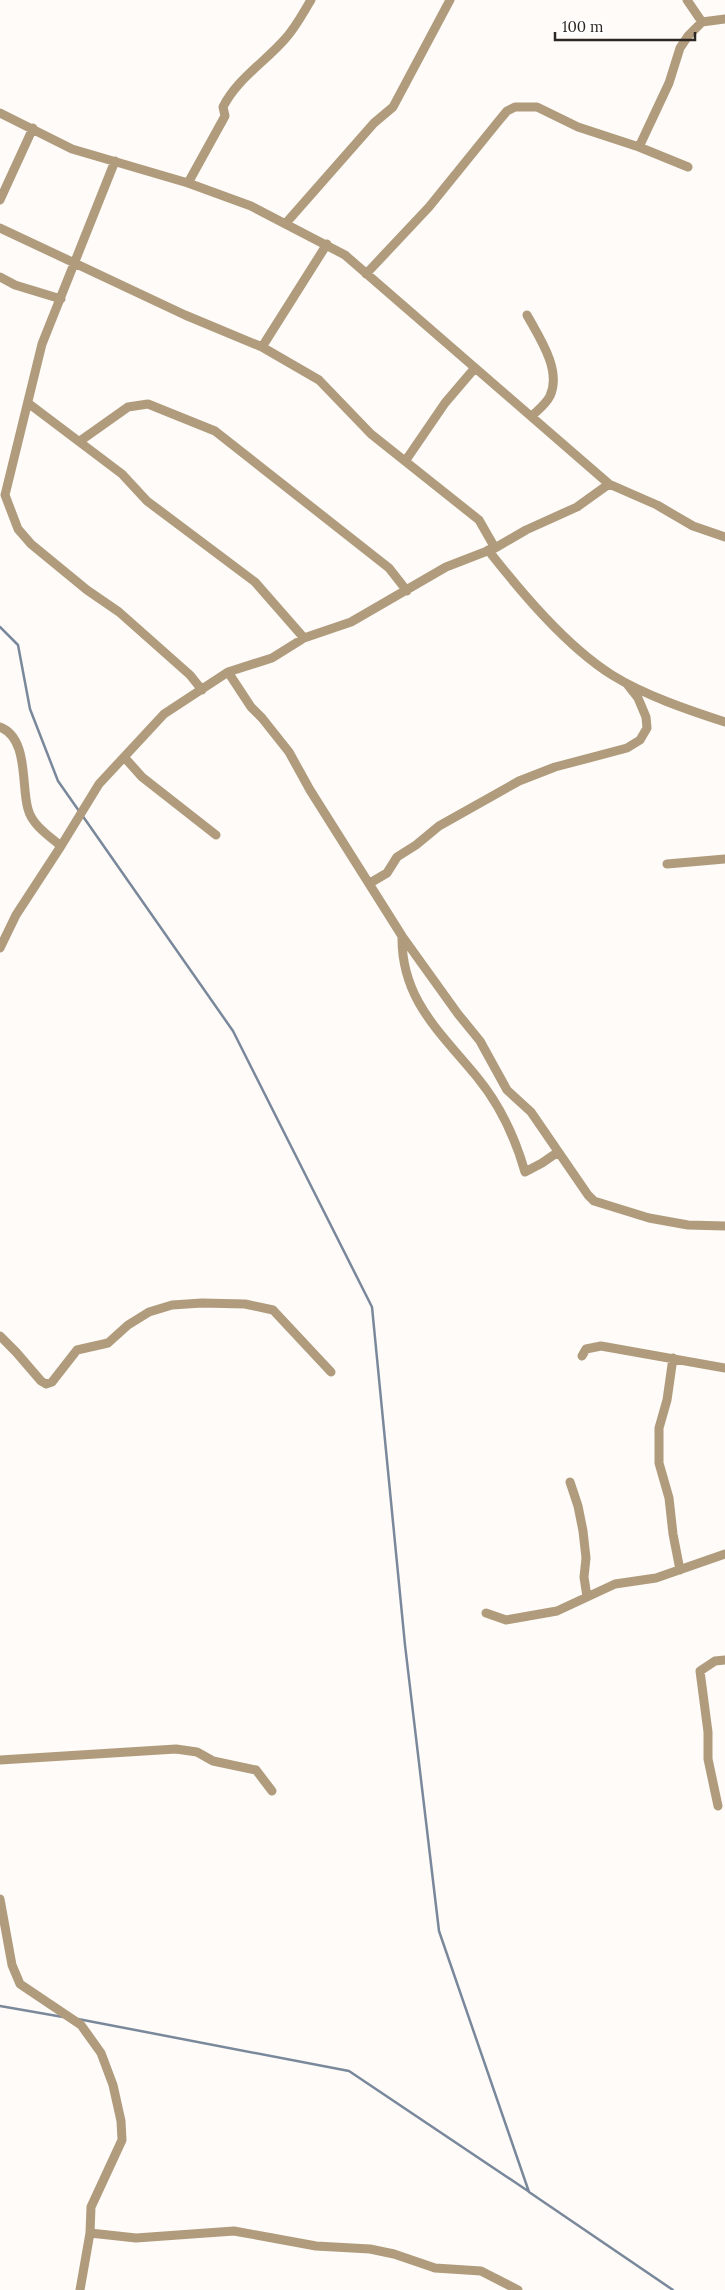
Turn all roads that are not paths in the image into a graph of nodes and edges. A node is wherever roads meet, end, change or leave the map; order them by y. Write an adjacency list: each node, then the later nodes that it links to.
1 (311, 0): 11 (street)
2 (450, 0): 13 (street)
3 (687, 0): 5 (street)
4 (725, 19): 5 (street)
5 (702, 22): 8 (street)
6 (0, 113): 7 (street)
7 (33, 128): 9 (street); 12 (street)
8 (639, 147): 10 (street); 17 (street)
9 (115, 161): 11 (street); 16 (street)
10 (688, 167)
11 (188, 183): 13 (street)
12 (0, 200)
13 (286, 223): 15 (street)
14 (0, 228): 16 (street)
15 (327, 244): 17 (street); 21 (street)
16 (74, 262): 19 (street); 21 (street)
17 (366, 274): 22 (street)
18 (0, 277): 19 (street)
19 (61, 299): 23 (street)
20 (527, 315): 24 (street)
21 (262, 347): 26 (street)
22 (474, 369): 24 (street); 26 (street)
23 (28, 403): 25 (street); 34 (street)
24 (532, 416): 27 (street)
25 (80, 441): 30 (street); 31 (street)
26 (406, 460): 29 (street)
27 (609, 484): 28 (street); 29 (street)
28 (725, 536)
29 (492, 549): 30 (street); 33 (street)
30 (406, 591): 31 (street)
31 (304, 638): 32 (street)
32 (228, 672): 34 (street); 42 (street)
33 (627, 684): 35 (street); 42 (street)
34 (202, 690): 37 (street)
35 (725, 722)
36 (0, 727): 39 (street)
37 (125, 758): 38 (street); 39 (street)
38 (216, 835)
39 (62, 846): 44 (street)
40 (725, 859): 41 (street)
41 (667, 864)
42 (370, 883): 43 (street)
43 (402, 936): 45 (street); 45 (street)
44 (0, 948)
45 (558, 1152): 46 (street)
46 (725, 1226)
47 (0, 1336): 51 (street)
48 (582, 1356): 49 (street)
49 (673, 1358): 50 (street); 54 (street)
50 (725, 1368)
51 (331, 1372)
52 (570, 1482): 55 (street)
53 (725, 1554): 54 (street)
54 (680, 1570): 55 (street)
55 (587, 1597): 56 (street)
56 (486, 1613)
57 (725, 1660): 60 (street)
58 (0, 1760): 59 (street)
59 (272, 1791)
60 (718, 1806)
61 (0, 1899): 62 (street)
62 (90, 2233): 63 (street); 64 (street)
63 (80, 2290)
64 (518, 2290)

